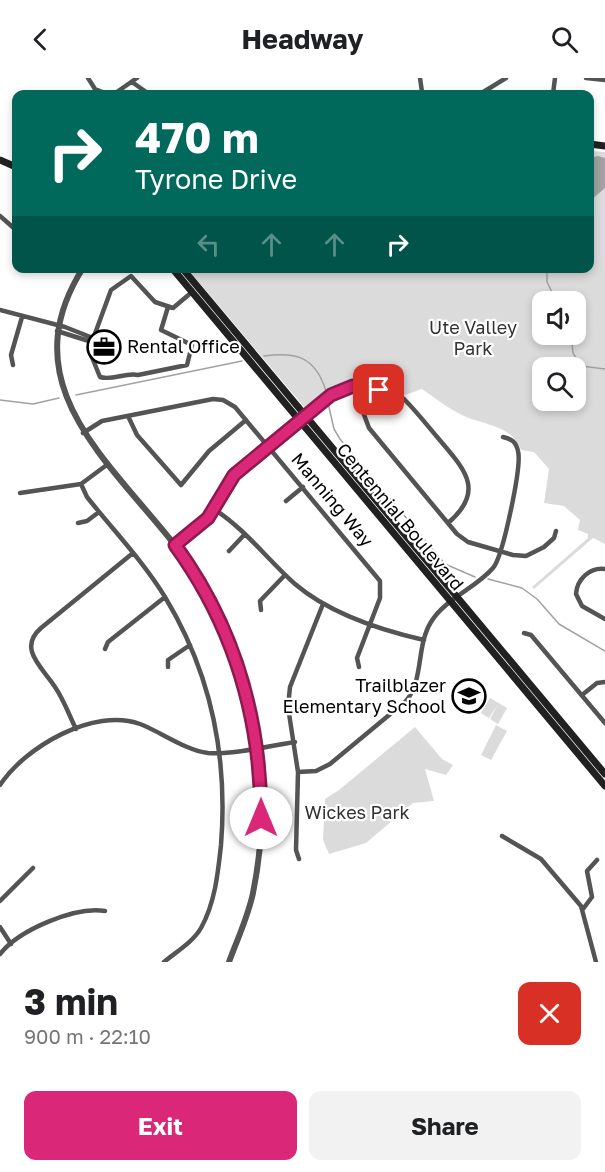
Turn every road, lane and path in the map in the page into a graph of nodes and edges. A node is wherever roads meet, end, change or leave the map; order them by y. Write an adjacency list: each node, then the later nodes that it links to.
1 (88, 78): 6 (street)
2 (506, 78): 8 (street)
3 (586, 78): 5 (street)
4 (135, 80): 7 (street)
5 (605, 80)
6 (97, 90)
7 (120, 90)
8 (486, 90)
9 (0, 216): 10 (street)
10 (12, 226)
11 (79, 273): 18 (street)
12 (176, 273): 14 (main road, Centennial Boulevard)
13 (186, 273): 20 (main road, Centennial Boulevard)
14 (192, 292): 15 (street); 20 (main road, Centennial Boulevard)
15 (168, 307): 19 (street); 19 (street)
16 (0, 310): 17 (street)
17 (22, 317): 18 (street); 21 (street)
18 (57, 328): 19 (street); 26 (street)
19 (93, 340)
20 (247, 352): 24 (main road, Centennial Boulevard); 24 (main road, Centennial Boulevard)
21 (13, 365)
22 (367, 388): 24 (street); 37 (street); 37 (street)
23 (128, 416): 25 (street, Manning Way); 25 (street); 26 (street, Manning Way)
24 (303, 418): 28 (street); 47 (main road, Centennial Boulevard)
25 (246, 420): 28 (street, Manning Way)
26 (83, 433): 29 (street)
27 (503, 437): 42 (street)
28 (269, 446): 31 (street, Manning Way); 34 (street)
29 (108, 464): 30 (street); 40 (street)
30 (81, 484): 32 (street); 35 (street)
31 (303, 486): 33 (street); 51 (street, Manning Way)
32 (20, 493)
33 (286, 501)
34 (214, 509): 39 (street); 40 (street)
35 (99, 512): 36 (street); 43 (street)
36 (78, 523)
37 (448, 523): 42 (street)
38 (556, 531): 42 (street)
39 (245, 534): 41 (street); 45 (street)
40 (175, 545): 63 (street)
41 (229, 551)
42 (500, 552): 47 (street)
43 (134, 553): 46 (street); 61 (street)
44 (605, 569): 50 (street)
45 (285, 575): 48 (street); 49 (street)
46 (165, 597): 54 (street); 55 (street)
47 (455, 600): 53 (street); 66 (main road, Centennial Boulevard); 68 (main road, Centennial Boulevard)
48 (323, 603): 51 (street); 62 (street)
49 (261, 610)
50 (605, 619)
51 (371, 623): 53 (street); 57 (street, Manning Way)
52 (524, 633): 59 (street)
53 (424, 640): 65 (street)
54 (190, 645): 56 (street); 64 (street)
55 (105, 649)
56 (168, 667)
57 (359, 667)
58 (605, 682): 59 (street)
59 (582, 695): 60 (street)
60 (605, 723)
61 (76, 729): 64 (street); 67 (street)
62 (295, 742): 63 (street); 65 (street)
63 (258, 747): 64 (street); 80 (street)
64 (220, 752): 79 (street)
65 (298, 772): 70 (street)
66 (605, 774)
67 (0, 785)
68 (605, 786)
69 (502, 836): 74 (street)
70 (299, 859)
71 (597, 860): 74 (street)
72 (33, 868): 73 (street)
73 (0, 901)
74 (583, 909): 81 (street)
75 (105, 911): 77 (street)
76 (0, 927): 77 (street)
77 (11, 944): 78 (street)
78 (0, 954)
79 (164, 962)
80 (229, 962)
81 (596, 962)

